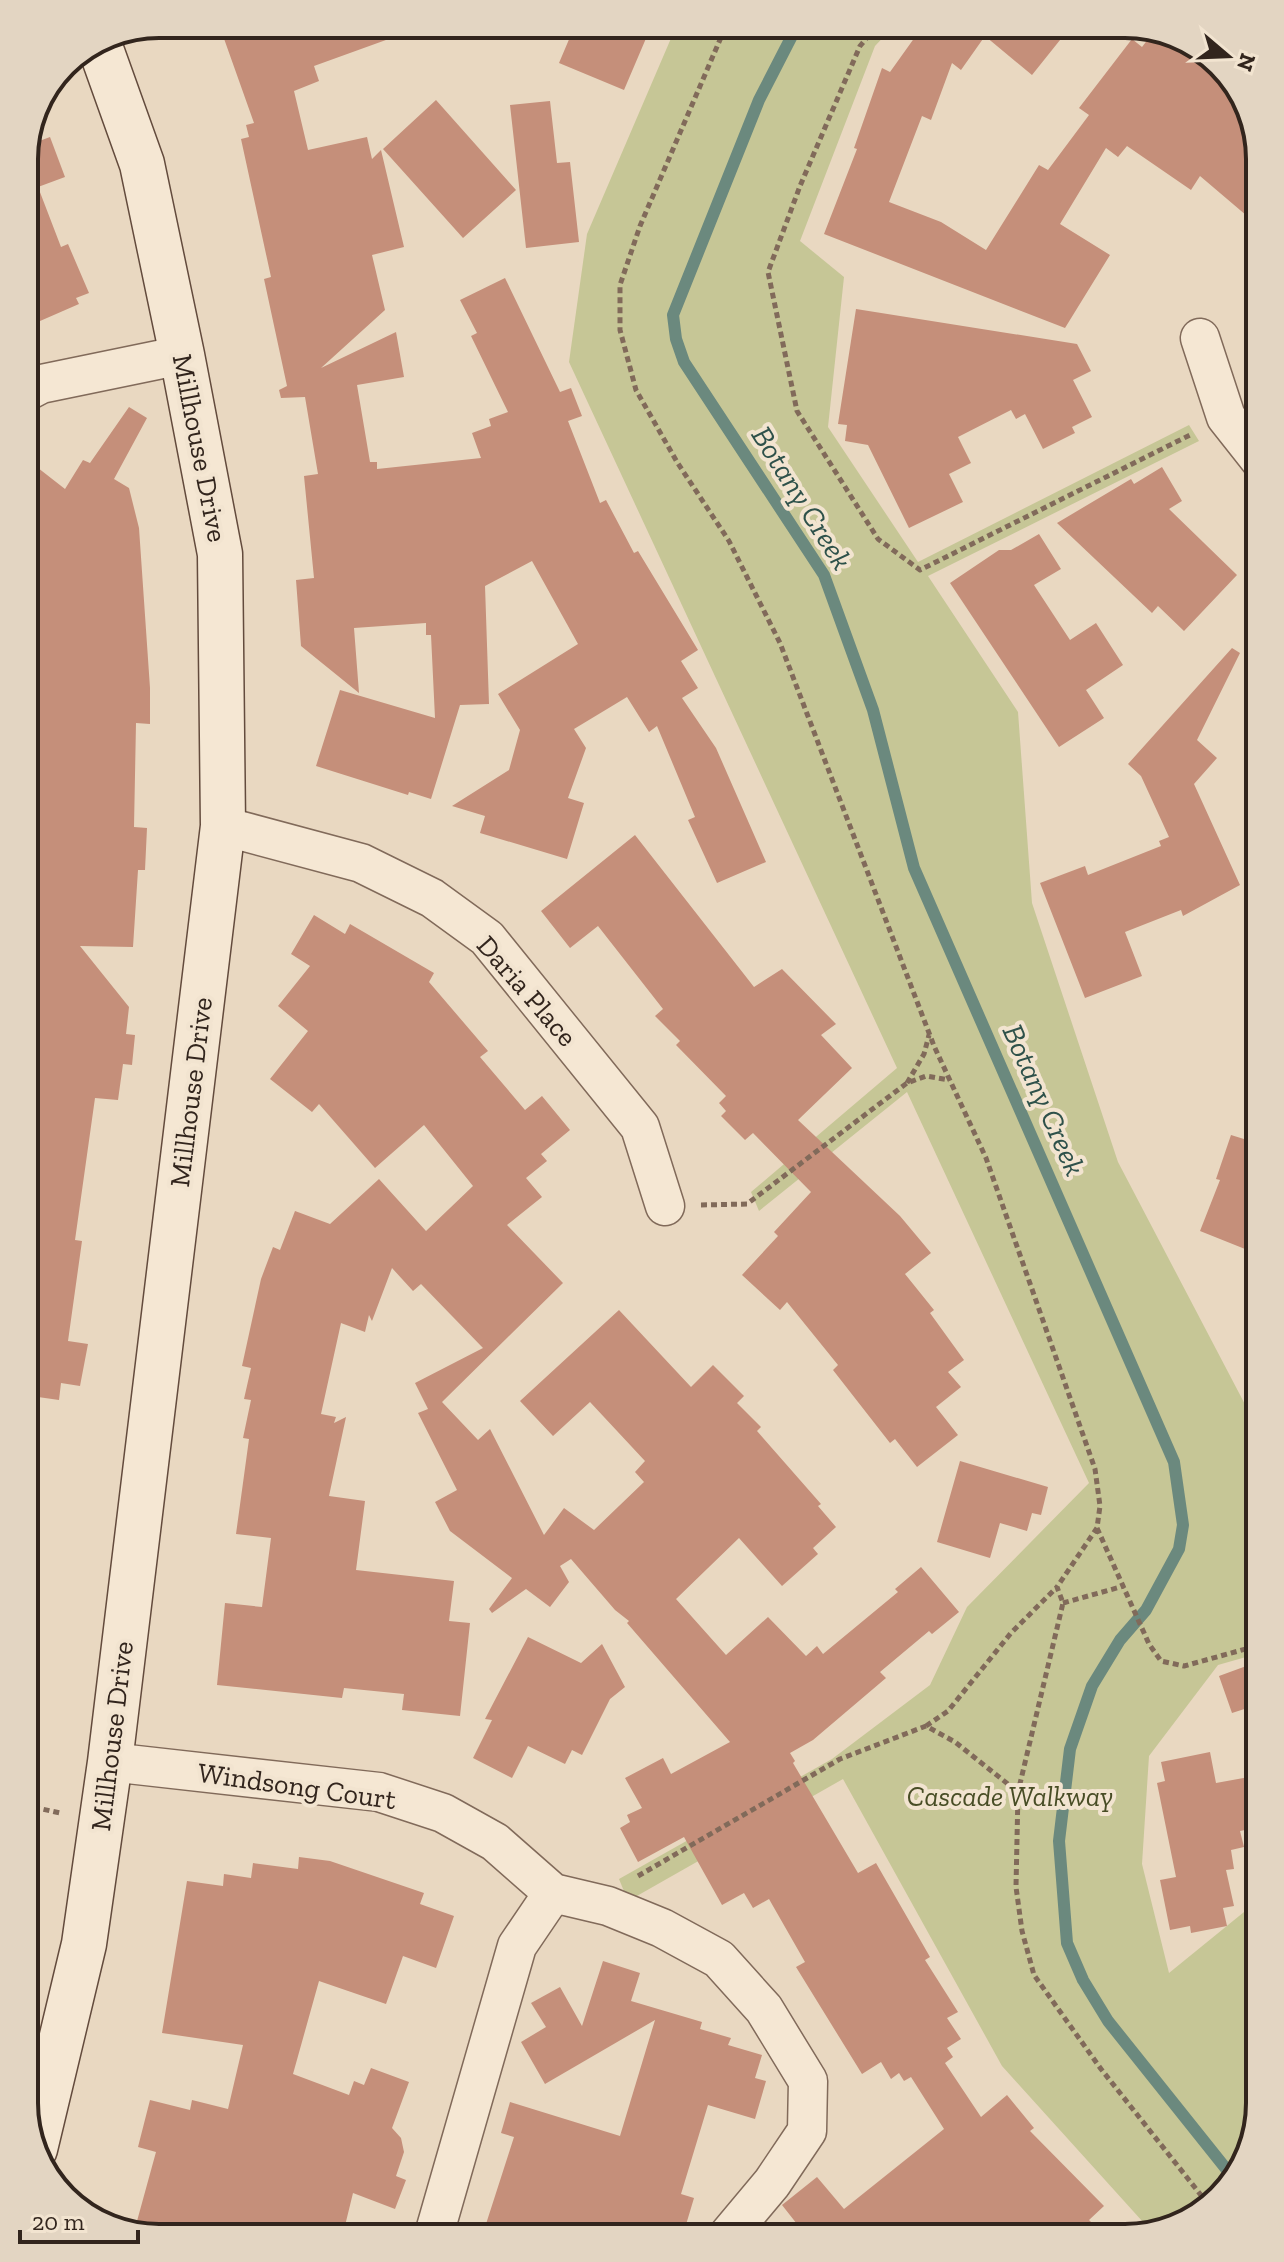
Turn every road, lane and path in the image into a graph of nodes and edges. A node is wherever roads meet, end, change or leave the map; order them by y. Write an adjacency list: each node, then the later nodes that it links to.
1 (721, 38): 10 (path)
2 (867, 38): 7 (path)
3 (102, 53): 5 (main road, Millhouse Drive)
4 (1200, 338): 7 (street)
5 (182, 355): 6 (street); 9 (main road, Millhouse Drive)
6 (38, 386)
7 (1226, 417): 8 (street)
8 (1246, 442)
9 (223, 826): 13 (street, Daria Place); 20 (main road, Millhouse Drive)
10 (929, 1034): 11 (path); 12 (path)
11 (950, 1081): 12 (path); 14 (path)
12 (907, 1083): 13 (path)
13 (665, 1206)
14 (1097, 1528): 15 (path); 16 (path)
15 (1124, 1586): 17 (path); 18 (path)
16 (1057, 1587): 17 (path); 19 (path)
17 (1063, 1603): 21 (path)
18 (1246, 1649)
19 (926, 1726): 21 (path); 24 (path)
20 (110, 1762): 25 (street, Windsong Court); 26 (main road, Millhouse Drive)
21 (1018, 1792): 27 (path)
22 (38, 1808): 23 (path)
23 (60, 1813)
24 (628, 1882)
25 (553, 1893): 28 (street); 29 (street)
26 (40, 2128)
27 (1202, 2196)
28 (437, 2224)
29 (738, 2224)

